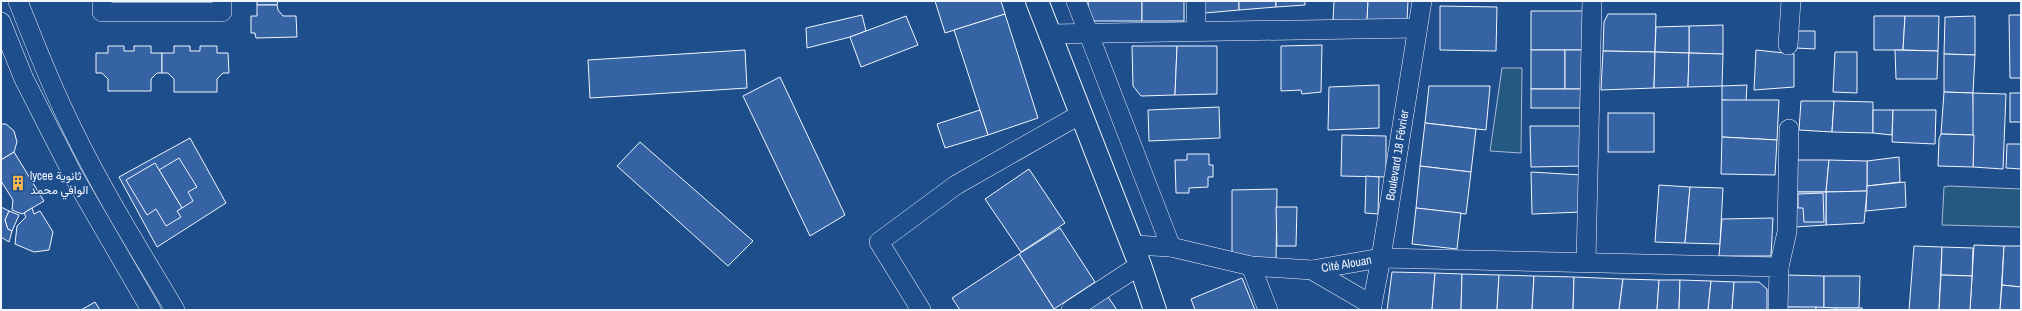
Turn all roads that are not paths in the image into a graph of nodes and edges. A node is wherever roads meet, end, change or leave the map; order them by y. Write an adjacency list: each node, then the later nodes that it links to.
1 (18, 1): 16 (street)
2 (102, 1): 3 (street)
3 (222, 1)
4 (1037, 1): 14 (main road)
5 (1076, 1): 13 (street)
6 (1196, 1): 12 (street)
7 (1422, 1): 11 (street, Boulevard 18 Février)
8 (1592, 1): 25 (street)
9 (1791, 1): 15 (street)
10 (1, 22): 17 (street)
11 (1417, 28): 12 (street); 24 (street, Boulevard 18 Février)
12 (1196, 31): 13 (street)
13 (1088, 33): 14 (street); 22 (street)
14 (1050, 34): 18 (main road)
15 (1788, 45)
16 (39, 56): 17 (street); 20 (street)
17 (18, 64): 21 (street)
18 (1081, 114): 23 (main road); 32 (street)
19 (1789, 129): 27 (street)
20 (129, 233): 21 (street); 31 (street)
21 (111, 243): 30 (street)
22 (1171, 247): 23 (street); 26 (street)
23 (1137, 255): 33 (street); 34 (main road)
24 (1381, 258): 25 (street, Cité Alouan); 28 (street, Cité Alouan); 29 (street, Boulevard 18 Février)
25 (1586, 262): 27 (street, Cité Alouan)
26 (1251, 266): 28 (street); 35 (street)
27 (1779, 267): 36 (street)
28 (1312, 270): 29 (street)
29 (1371, 308)
30 (151, 310)
31 (175, 310)
32 (921, 310)
33 (1071, 310)
34 (1155, 310)
35 (1268, 310)
36 (1778, 310)

